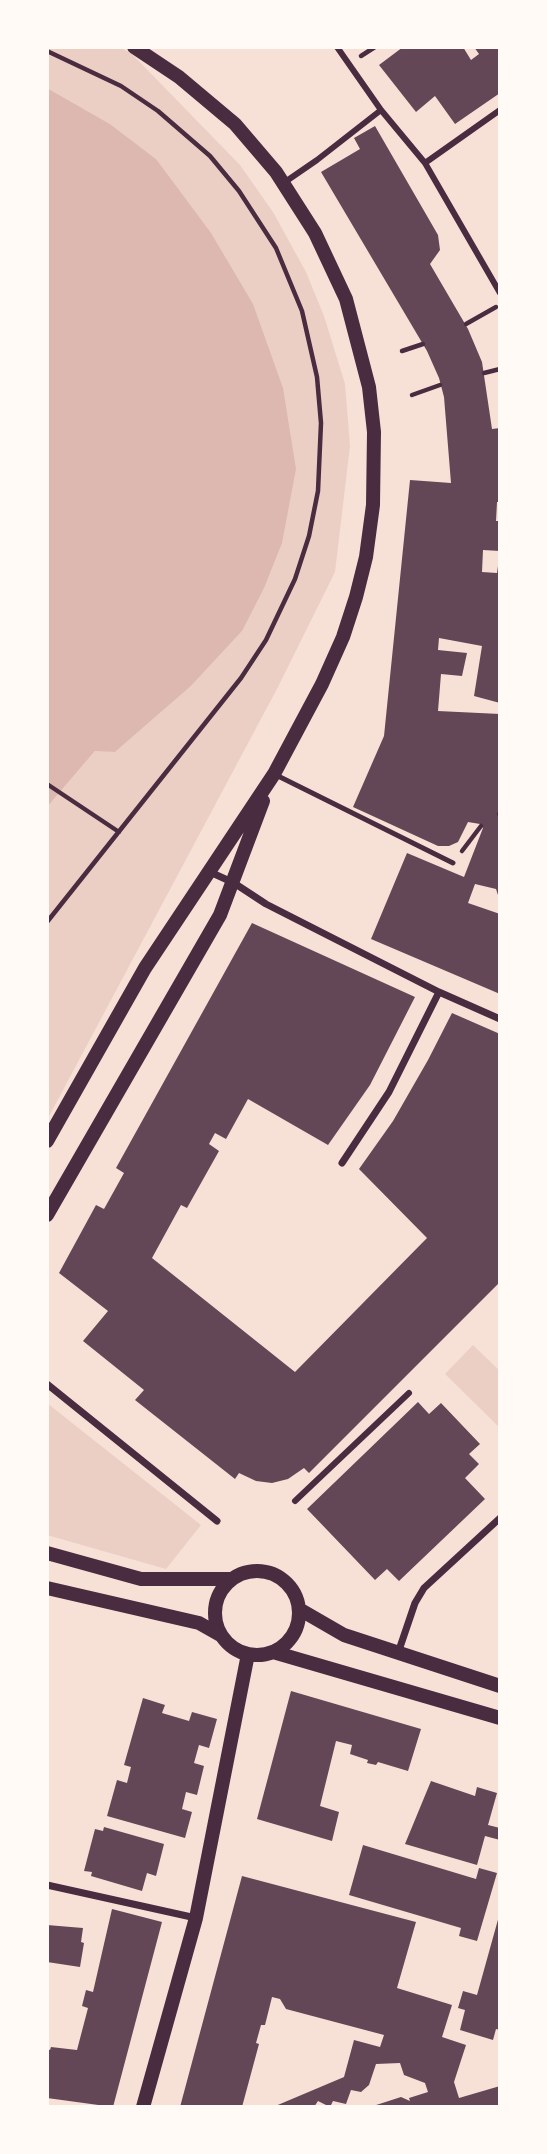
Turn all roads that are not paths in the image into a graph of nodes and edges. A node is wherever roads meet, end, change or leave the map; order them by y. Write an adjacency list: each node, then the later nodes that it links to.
1 (134, 47): 6 (main road)
2 (337, 47): 3 (street)
3 (381, 110): 5 (street); 6 (street)
4 (500, 110): 5 (street)
5 (425, 163): 7 (street)
6 (284, 183): 8 (main road)
7 (500, 293)
8 (272, 777): 9 (lane); 10 (main road); 11 (main road)
9 (453, 863)
10 (209, 872): 11 (street); 14 (main road)
11 (234, 883): 12 (street); 16 (main road)
12 (439, 992): 13 (street); 15 (street)
13 (500, 1019)
14 (47, 1142)
15 (342, 1163)
16 (47, 1215)
17 (47, 1384): 21 (street)
18 (409, 1393): 19 (street)
19 (295, 1502)
20 (500, 1518): 29 (street)
21 (217, 1521)
22 (47, 1553): 23 (main road)
23 (232, 1579): 25 (main road); 26 (main road)
24 (47, 1588): 26 (main road)
25 (299, 1609): 27 (main road); 29 (main road)
26 (222, 1636): 28 (main road)
27 (273, 1652): 28 (main road); 31 (main road)
28 (248, 1654): 33 (main road)
29 (398, 1654): 30 (main road)
30 (500, 1686)
31 (500, 1718)
32 (47, 1885): 33 (street)
33 (196, 1918): 34 (main road)
34 (143, 2107)

